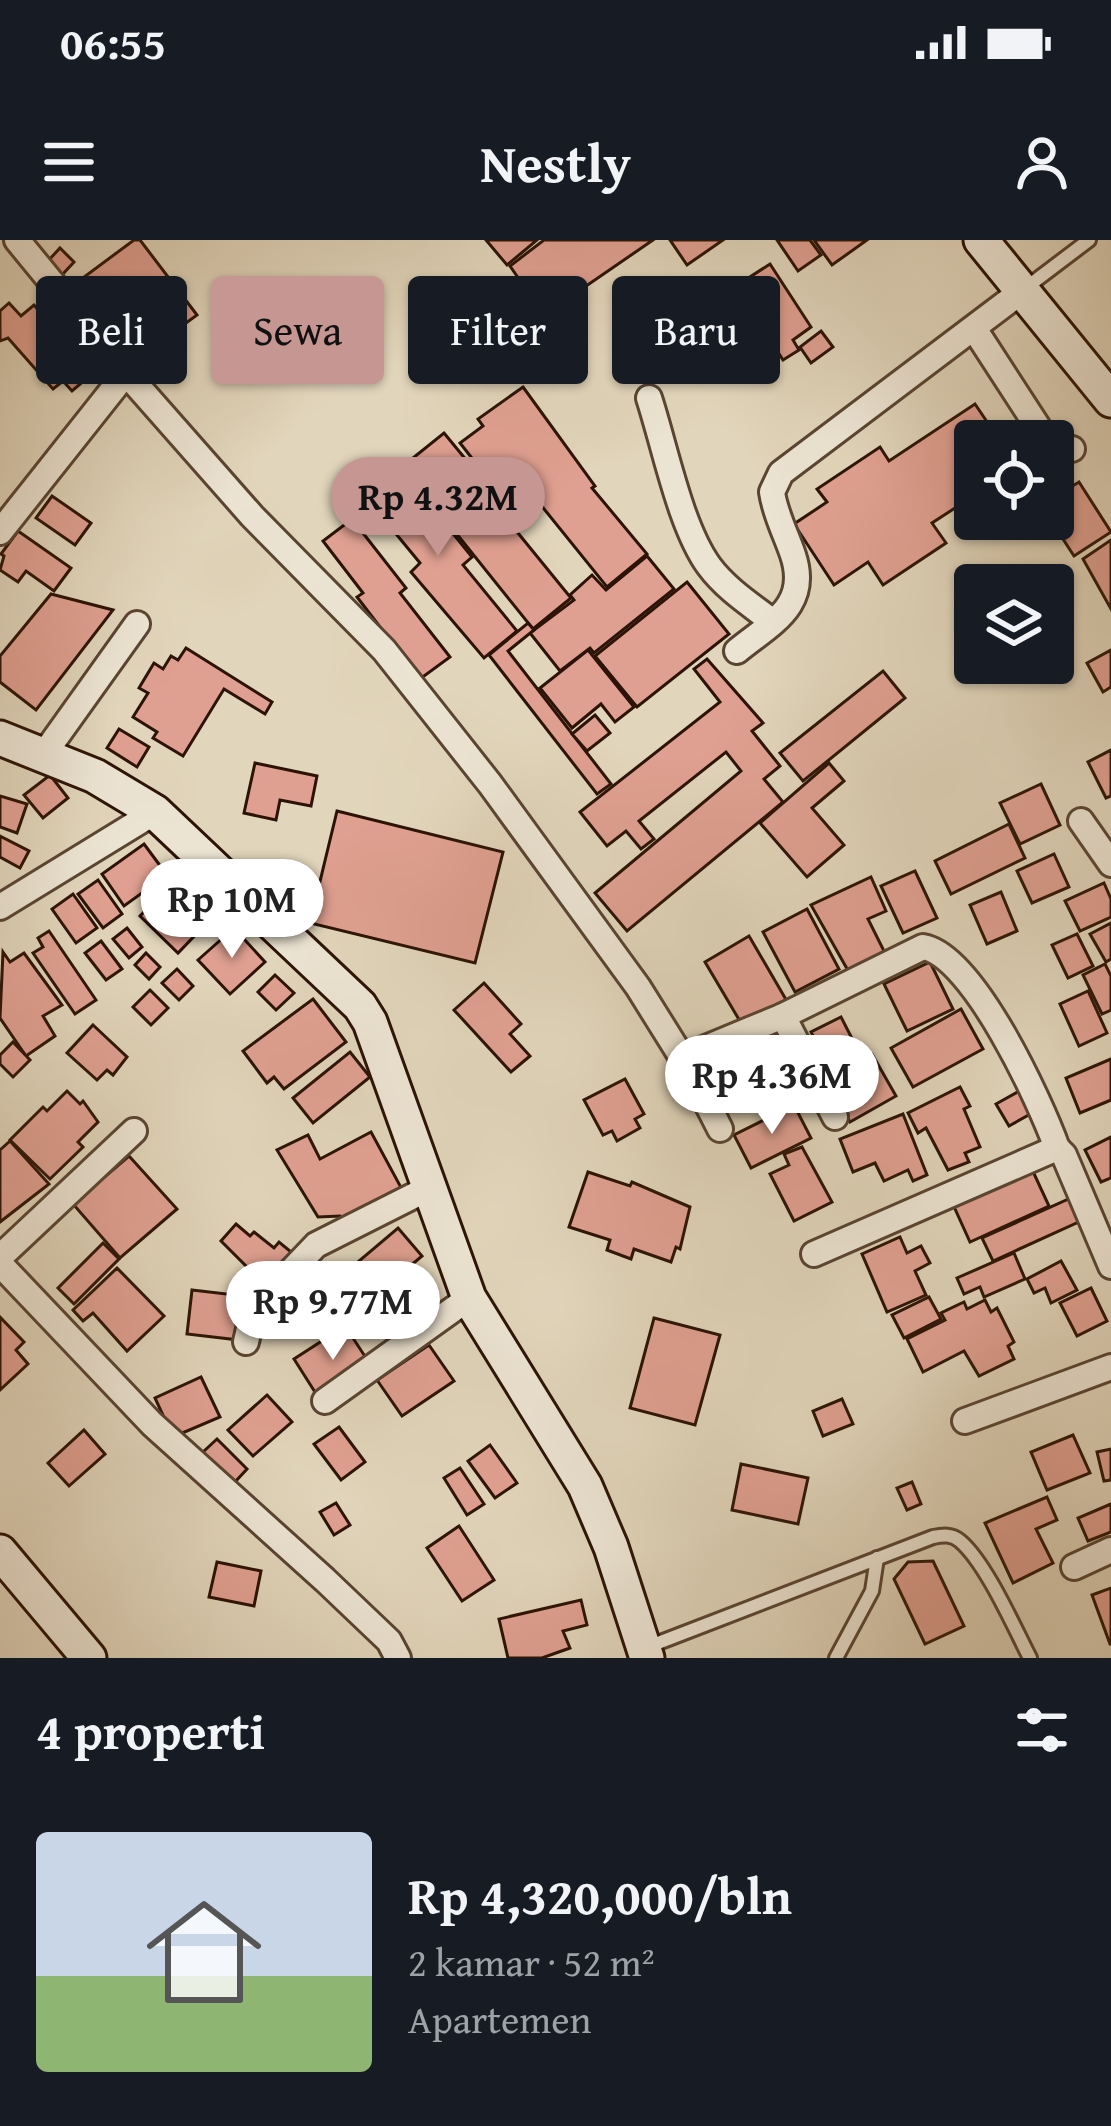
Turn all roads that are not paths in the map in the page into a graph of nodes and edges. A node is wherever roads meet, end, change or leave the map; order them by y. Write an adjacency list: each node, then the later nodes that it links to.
1 (17, 240): 4 (street)
2 (981, 240): 5 (street)
3 (1089, 240): 5 (lane)
4 (47, 276)
5 (1022, 291): 6 (street); 10 (street)
6 (975, 330): 11 (street); 13 (street)
7 (117, 384): 12 (street)
8 (136, 384): 25 (street)
9 (649, 398): 13 (street)
10 (1111, 400)
11 (1039, 420)
12 (0, 532)
13 (772, 622): 15 (street)
14 (137, 624): 17 (street)
15 (737, 652)
16 (0, 738): 17 (street)
17 (44, 754): 18 (street)
18 (155, 812): 21 (street); 28 (street)
19 (1081, 821): 20 (street)
20 (1111, 864)
21 (0, 908)
22 (783, 1016): 23 (street); 24 (street); 27 (street)
23 (696, 1052)
24 (835, 1117)
25 (720, 1129)
26 (134, 1131): 30 (street)
27 (1057, 1148): 29 (street); 31 (street)
28 (429, 1189): 32 (street); 33 (street)
29 (814, 1254)
30 (0, 1261): 43 (street)
31 (1111, 1266)
32 (469, 1298): 35 (street); 41 (street)
33 (246, 1342)
34 (1111, 1366): 36 (street)
35 (325, 1401)
36 (965, 1421)
37 (1111, 1550): 40 (street)
38 (0, 1552): 42 (street)
39 (877, 1558): 41 (lane); 44 (lane); 45 (lane)
40 (1073, 1568)
41 (645, 1653)
42 (89, 1658)
43 (398, 1658)
44 (836, 1658)
45 (1030, 1658)

